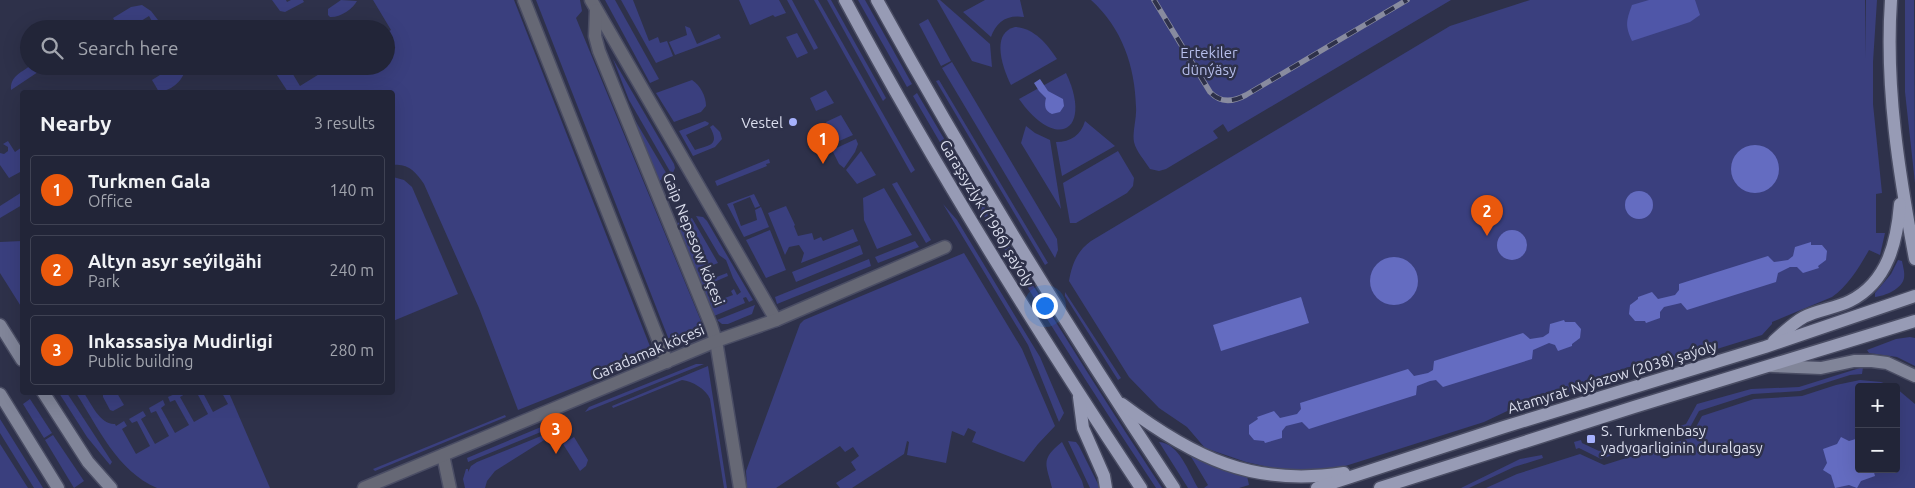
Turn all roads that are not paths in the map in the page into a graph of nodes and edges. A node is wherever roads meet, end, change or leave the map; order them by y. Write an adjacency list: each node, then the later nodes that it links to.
1 (524, 0): 16 (street)
2 (845, 0): 20 (main road, Garaşsyzlyk (1986) şaýoly)
3 (878, 0): 22 (main road, Garaşsyzlyk (1986) şaýoly)
4 (1892, 0): 6 (main road)
5 (594, 5): 10 (street, Gaip Nepesow köçesi); 13 (street, Gaip Nepesow köçesi)
6 (1901, 184): 8 (main road); 14 (main road)
7 (945, 247): 10 (street, Garadamak köçesi)
8 (1915, 259)
9 (1915, 296): 14 (main road, Atamyrat Nyýazow (2038) şaýoly)
10 (776, 320): 13 (street, Garadamak köçesi)
11 (1915, 321): 17 (main road)
12 (0, 325): 15 (main road)
13 (716, 341): 16 (street, Garadamak köçesi); 30 (street, Gaip Nepesow köçesi)
14 (1765, 347): 24 (main road, Atamyrat Nyýazow (2038) şaýoly)
15 (20, 357)
16 (667, 362): 23 (street, Garadamak köçesi)
17 (1772, 366): 18 (main road); 25 (main road)
18 (1915, 376)
19 (0, 394): 26 (main road)
20 (1079, 394): 31 (main road); 32 (main road, Garaşsyzlyk (1986) şaýoly)
21 (45, 395): 27 (main road)
22 (1114, 398): 24 (main road); 33 (main road, Garaşsyzlyk (1986) şaýoly)
23 (443, 455): 28 (street, Garadamak köçesi); 29 (street)
24 (1386, 467): 34 (main road, Atamyrat Nyýazow (2038) şaýoly)
25 (1391, 486): 35 (main road)
26 (58, 488)
27 (111, 488)
28 (364, 488)
29 (450, 488)
30 (740, 488)
31 (1106, 488)
32 (1141, 488)
33 (1174, 488)
34 (1318, 488)
35 (1380, 488)

